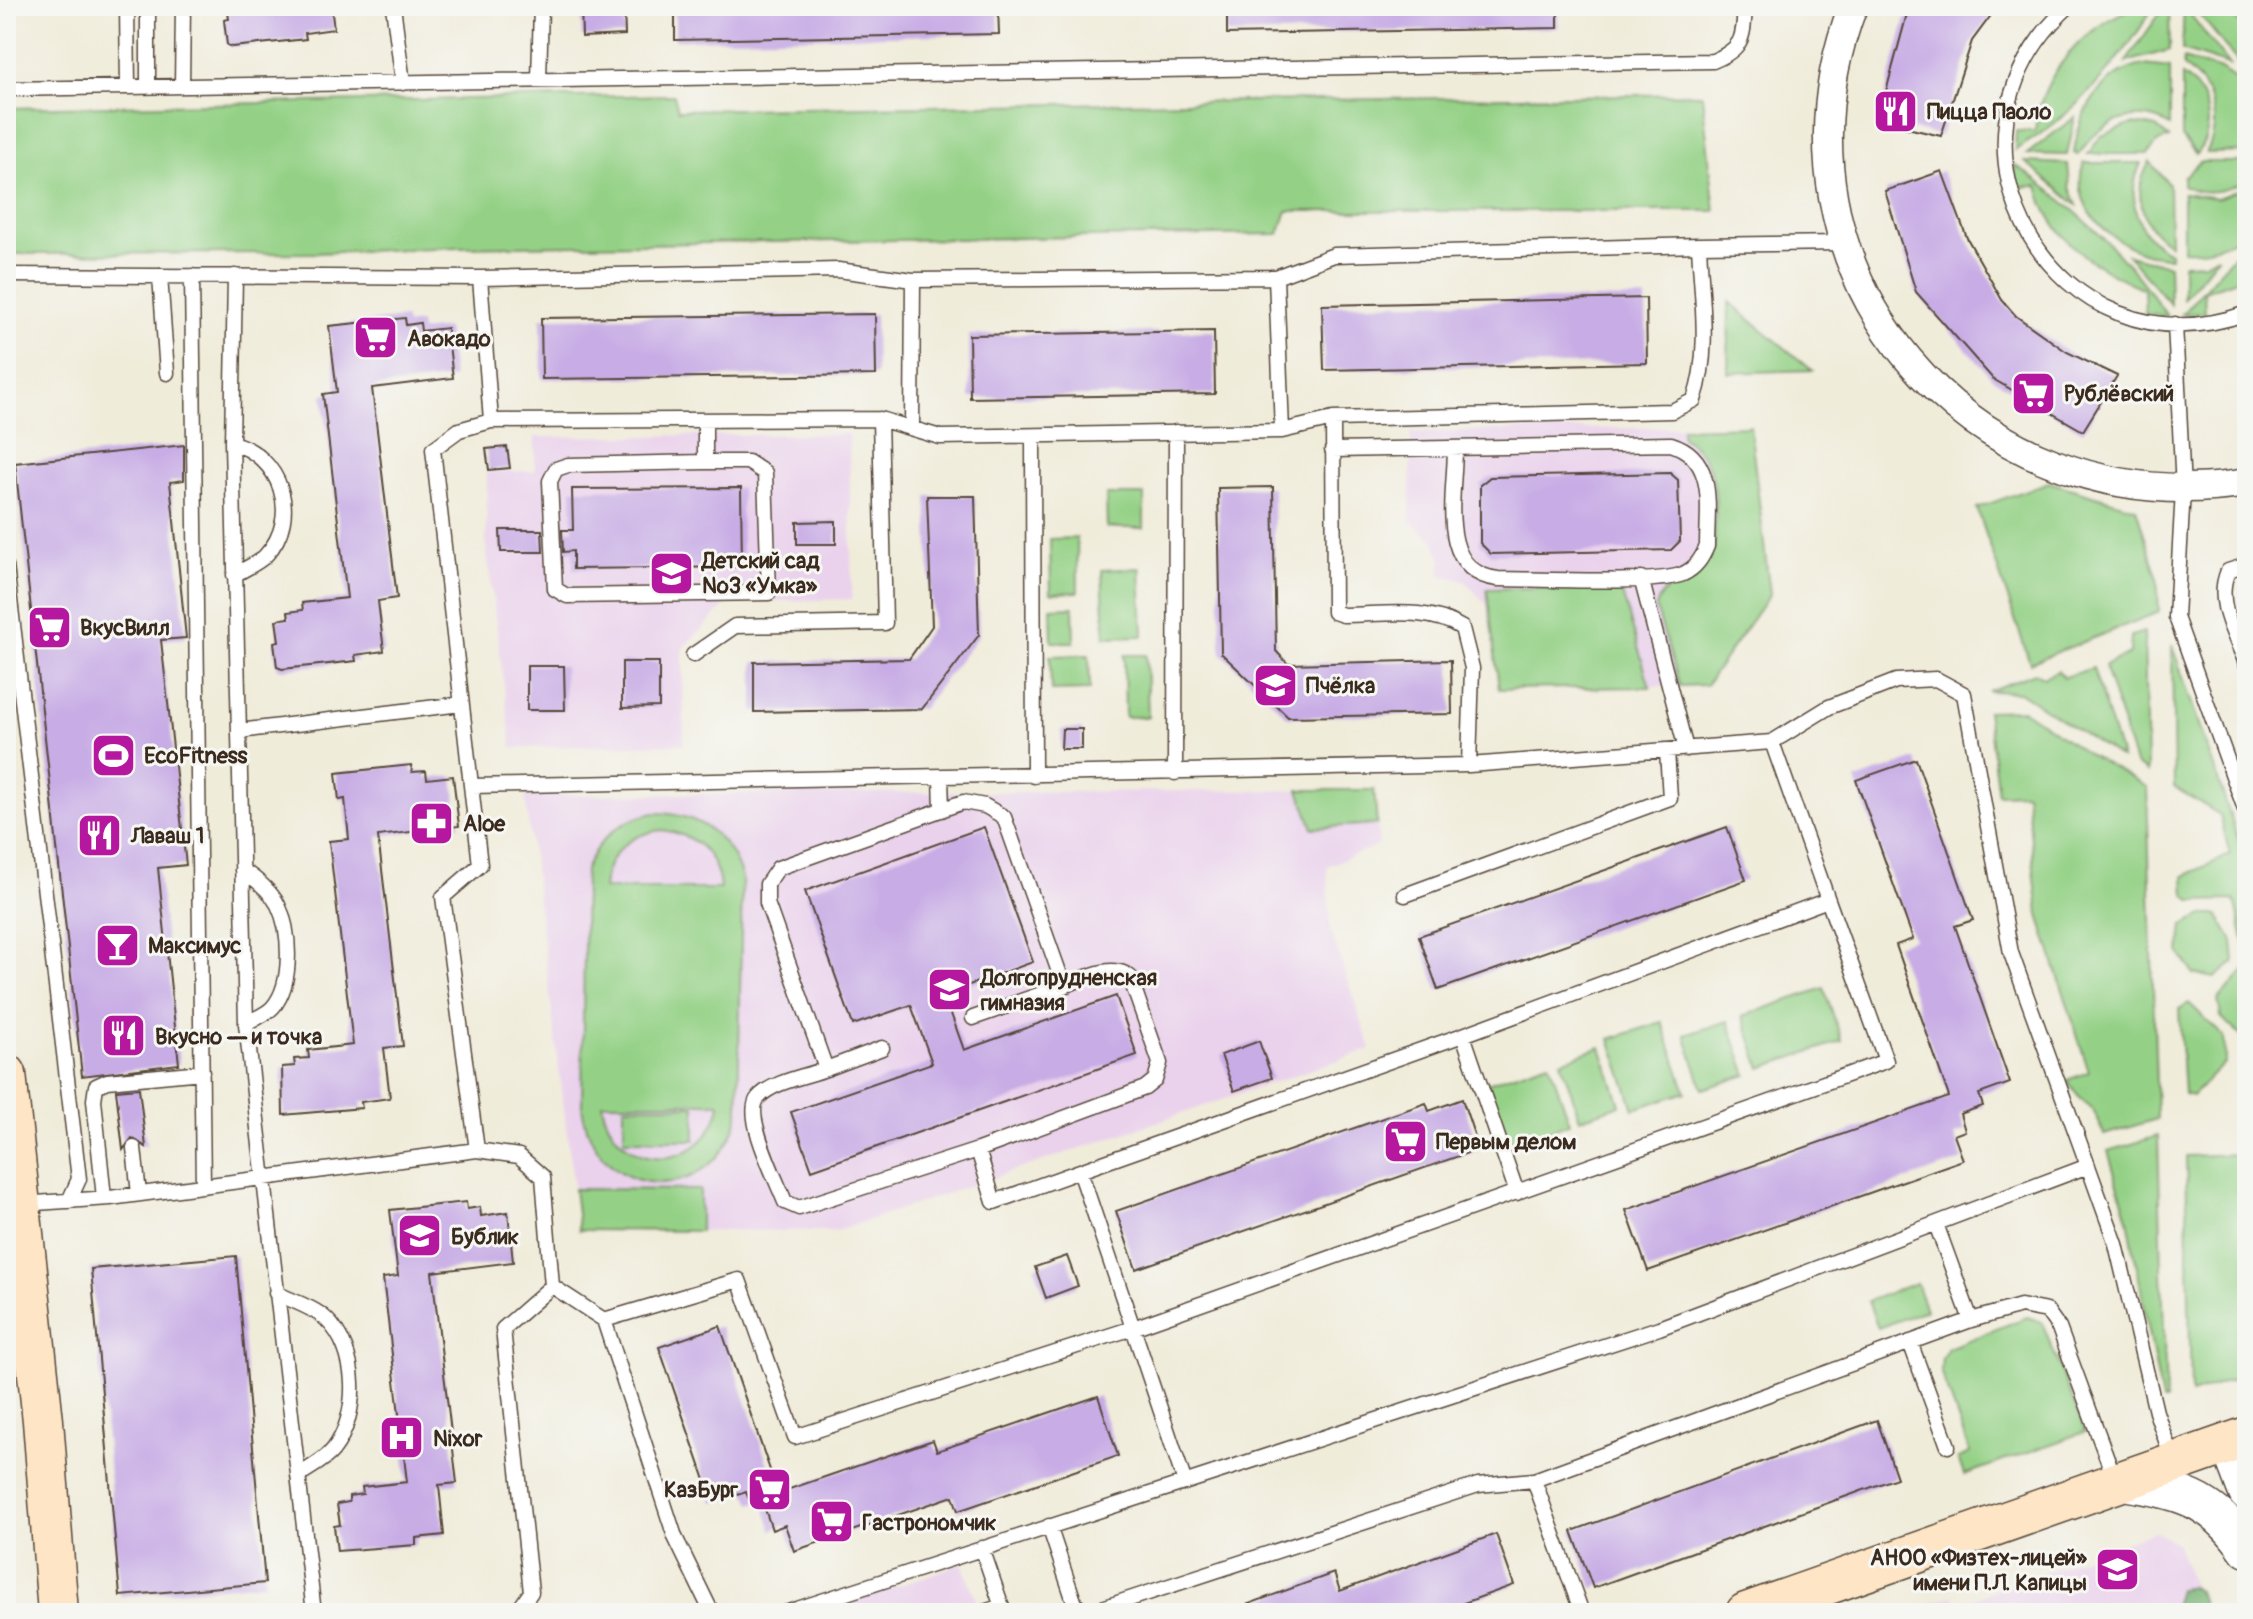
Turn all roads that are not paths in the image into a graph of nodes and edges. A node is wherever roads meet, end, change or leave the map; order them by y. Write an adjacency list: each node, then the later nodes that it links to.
1 (127, 6): 12 (lane)
2 (148, 6): 13 (lane)
3 (183, 6): 11 (lane)
4 (393, 6): 10 (lane)
5 (541, 6): 9 (lane)
6 (1745, 6): 9 (lane)
7 (1853, 6): 15 (street)
8 (2069, 6): 25 (lane)
9 (539, 80): 10 (lane)
10 (403, 83): 11 (lane)
11 (182, 86): 13 (lane)
12 (128, 87): 13 (lane); 14 (lane)
13 (148, 87)
14 (6, 89)
15 (1844, 243): 16 (lane); 40 (street)
16 (1699, 245): 21 (lane); 28 (lane)
17 (6, 275): 18 (lane)
18 (160, 276): 19 (lane); 26 (lane)
19 (192, 276): 20 (lane); 68 (lane)
20 (235, 276): 22 (lane); 35 (lane)
21 (1276, 277): 23 (lane); 32 (lane)
22 (480, 278): 23 (lane); 30 (lane)
23 (913, 280): 31 (lane)
24 (2247, 313): 25 (lane)
25 (2175, 324): 40 (lane)
26 (167, 373)
27 (880, 419): 29 (lane); 31 (lane); 45 (lane)
28 (1333, 419): 32 (lane); 37 (lane)
29 (705, 420): 30 (lane); 38 (lane)
30 (491, 421): 47 (lane)
31 (912, 428): 34 (lane)
32 (1282, 431): 33 (lane)
33 (1176, 432): 34 (lane); 53 (lane)
34 (1033, 436): 54 (lane)
35 (232, 443): 43 (lane); 43 (lane)
36 (1455, 448): 37 (lane); 44 (lane); 44 (lane)
37 (1332, 450): 52 (lane)
38 (705, 462): 38 (lane)
39 (2247, 483): 40 (street)
40 (2183, 490): 58 (lane)
41 (2247, 565): 46 (lane)
42 (6, 566): 80 (lane)
43 (234, 575): 48 (lane)
44 (1641, 578): 50 (lane)
45 (693, 655)
46 (2247, 666)
47 (461, 704): 48 (lane); 56 (lane)
48 (239, 731): 59 (lane)
49 (1772, 742): 50 (lane); 61 (lane); 73 (lane)
50 (1686, 749): 51 (lane)
51 (1667, 751): 52 (lane); 60 (lane)
52 (1469, 765): 53 (lane)
53 (1175, 773): 54 (lane)
54 (1034, 776): 55 (lane)
55 (941, 777): 56 (lane); 57 (lane)
56 (471, 786): 71 (lane)
57 (942, 810): 62 (lane); 67 (lane)
58 (2247, 815)
59 (242, 870): 64 (lane); 64 (lane)
60 (1405, 895)
61 (1828, 900): 65 (lane); 77 (lane)
62 (1064, 986): 63 (lane); 72 (lane)
63 (973, 1018)
64 (246, 1024): 75 (lane)
65 (1463, 1035): 74 (lane); 77 (lane)
66 (882, 1048): 67 (lane)
67 (826, 1069): 72 (lane)
68 (202, 1072): 76 (lane); 79 (lane)
69 (6, 1074): 81 (main road)
70 (134, 1148): 78 (lane)
71 (477, 1150): 75 (lane); 83 (lane)
72 (978, 1150): 74 (lane)
73 (2088, 1166): 82 (lane); 91 (lane)
74 (1080, 1171): 87 (lane)
75 (263, 1179): 76 (lane); 84 (lane)
76 (203, 1186): 78 (lane)
77 (1517, 1193): 87 (lane)
78 (139, 1194): 79 (lane)
79 (104, 1198): 80 (lane)
80 (69, 1201): 81 (lane)
81 (21, 1204): 101 (main road)
82 (1936, 1224): 86 (lane); 95 (lane)
83 (552, 1286): 85 (lane); 103 (lane)
84 (276, 1293): 92 (lane); 92 (lane)
85 (604, 1320): 87 (lane); 104 (lane)
86 (1971, 1320): 88 (lane); 94 (lane)
87 (1133, 1328): 95 (lane)
88 (1910, 1342): 90 (lane); 93 (lane)
89 (2238, 1440): 91 (main road); 96 (street)
90 (1948, 1446)
91 (2173, 1462): 94 (main road)
92 (298, 1476): 102 (lane)
93 (1534, 1480): 97 (lane); 107 (lane)
94 (2116, 1482): 99 (street); 108 (main road)
95 (1185, 1483): 97 (lane)
96 (2247, 1493)
97 (1049, 1526): 98 (lane)
98 (982, 1548): 100 (lane); 105 (lane)
99 (2247, 1549)
100 (1003, 1609): 106 (lane)
101 (58, 1613)
102 (314, 1613)
103 (490, 1613)
104 (712, 1613)
105 (785, 1613)
106 (981, 1613)
107 (1582, 1613)
108 (1746, 1613)

